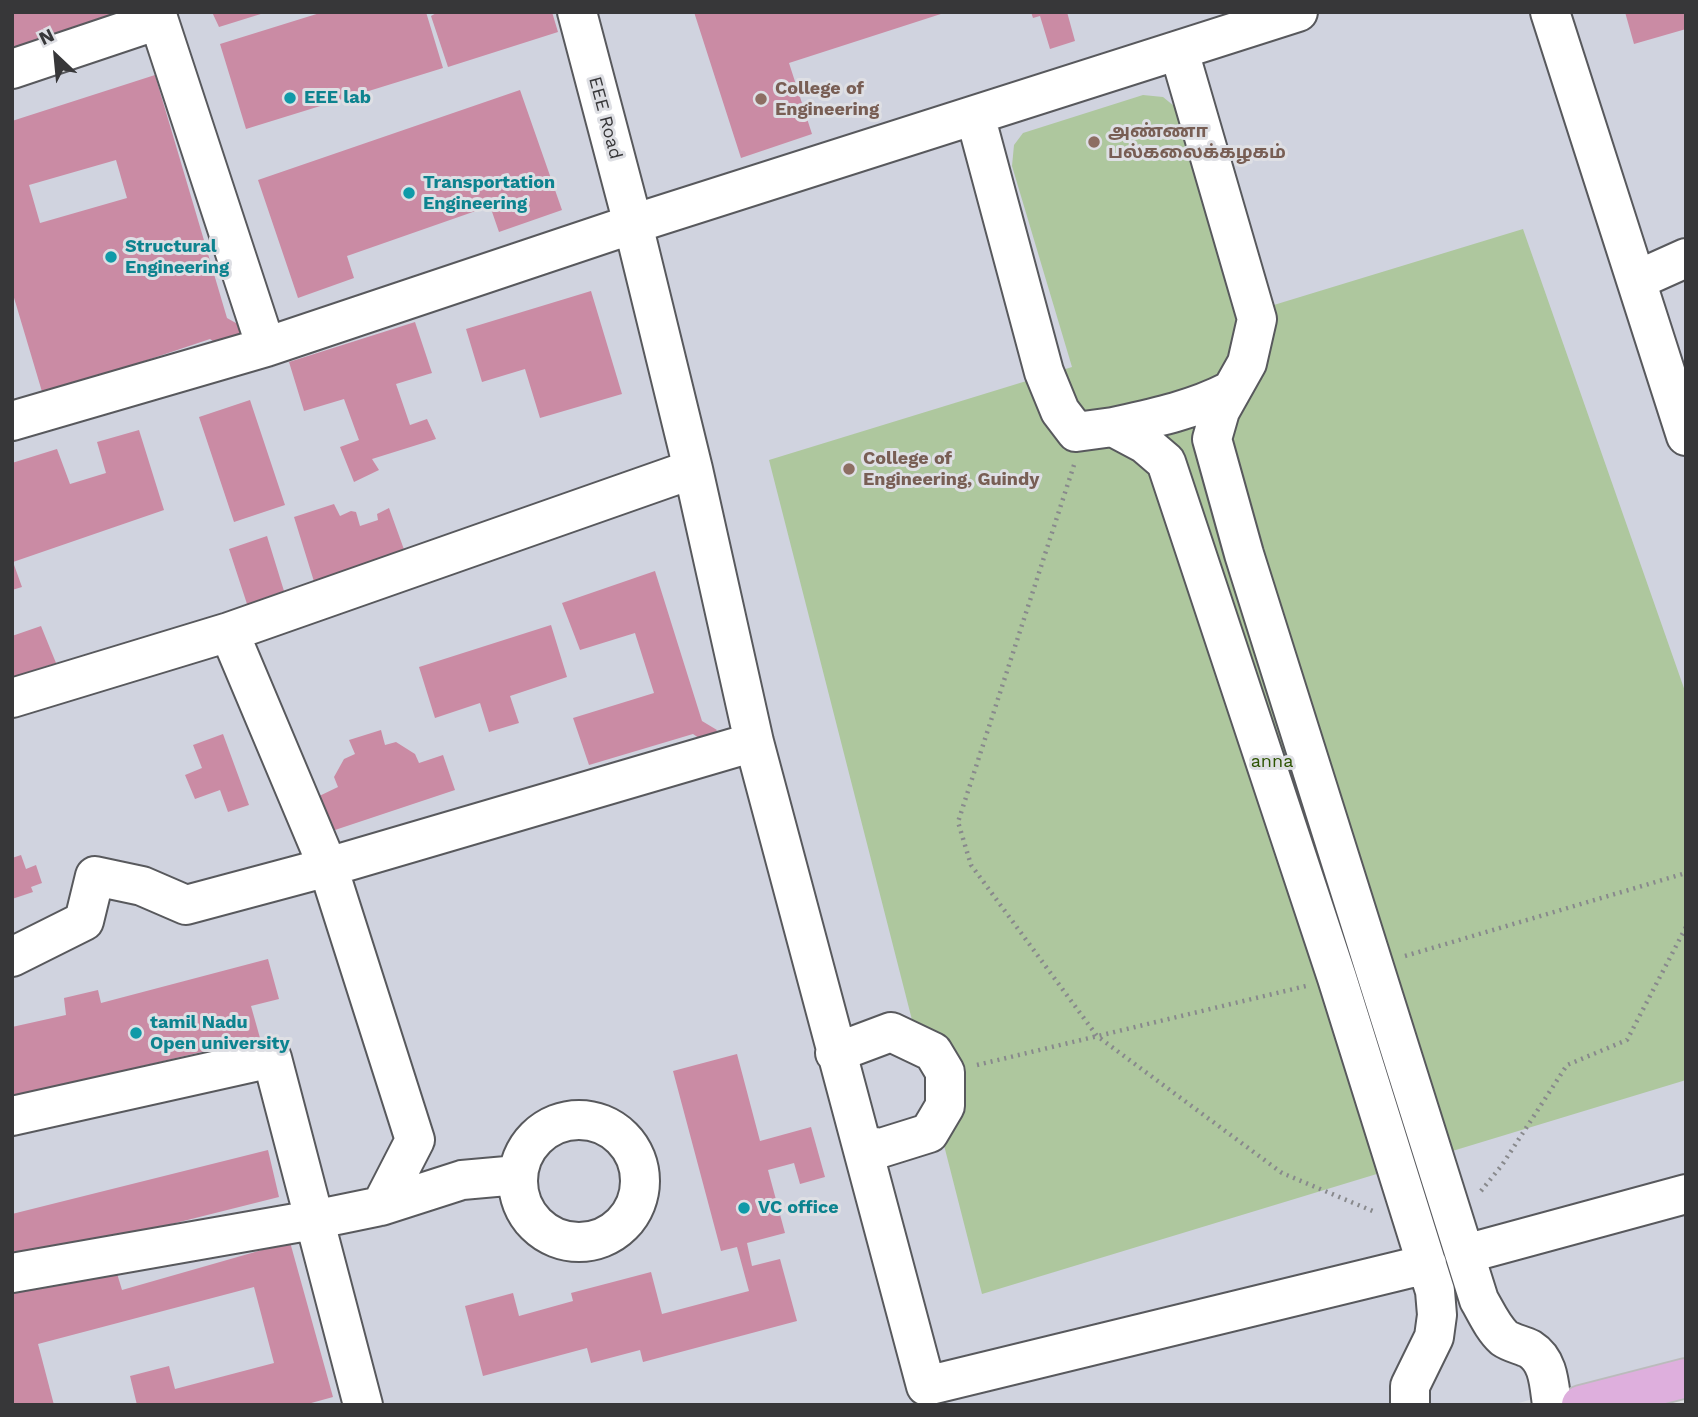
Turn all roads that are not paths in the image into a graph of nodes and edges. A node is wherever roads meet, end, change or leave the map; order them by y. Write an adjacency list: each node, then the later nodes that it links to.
1 (577, 12): 8 (lane, EEE Road)
2 (1298, 12): 5 (lane)
3 (1550, 12): 10 (lane)
4 (157, 16): 6 (lane); 11 (lane)
5 (1179, 51): 7 (lane); 12 (lane)
6 (12, 69)
7 (975, 115): 8 (lane); 14 (lane)
8 (633, 224): 11 (lane); 16 (lane, EEE Road)
9 (1686, 258): 10 (lane)
10 (1637, 280): 15 (lane)
11 (266, 346): 13 (lane)
12 (1230, 391): 14 (lane); 29 (lane)
13 (12, 421)
14 (1113, 427): 30 (lane)
15 (1686, 436)
16 (693, 469): 17 (lane); 19 (lane, EEE Road)
17 (229, 632): 18 (lane); 20 (lane)
18 (12, 698)
19 (754, 742): 20 (lane); 22 (lane, EEE Road)
20 (328, 867): 21 (lane); 27 (lane)
21 (12, 957)
22 (835, 1053): 24 (lane); 24 (lane)
23 (12, 1116): 28 (lane)
24 (863, 1146): 30 (lane)
25 (518, 1175): 27 (lane)
26 (1686, 1194): 29 (lane)
27 (381, 1206): 28 (lane)
28 (313, 1220): 31 (lane); 33 (lane)
29 (1464, 1253): 30 (lane); 35 (lane)
30 (1426, 1263): 34 (lane)
31 (12, 1273)
32 (1686, 1378): 36 (main road)
33 (363, 1405)
34 (1410, 1405)
35 (1552, 1405)
36 (1581, 1405)

